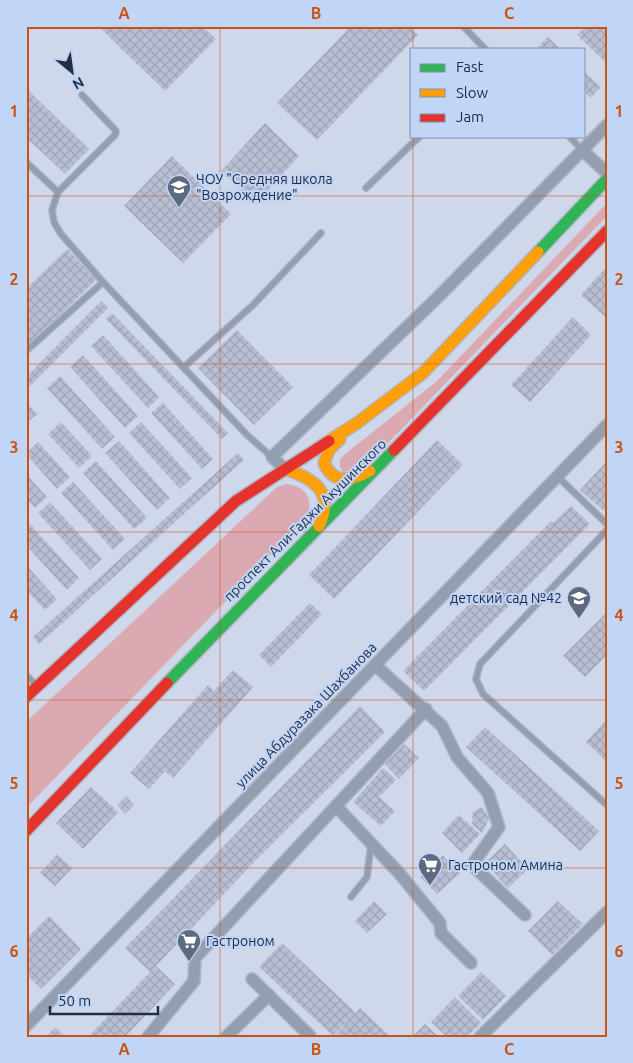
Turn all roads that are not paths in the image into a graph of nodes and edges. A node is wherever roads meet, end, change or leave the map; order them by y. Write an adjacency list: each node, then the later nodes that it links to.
1 (463, 26): 2 (lane)
2 (484, 48)
3 (82, 95): 12 (lane)
4 (607, 125): 7 (street)
5 (418, 138): 11 (lane)
6 (571, 138): 7 (lane)
7 (582, 150): 9 (street); 20 (street)
8 (26, 162): 12 (lane)
9 (607, 174)
10 (607, 179): 18 (highway)
11 (366, 188)
12 (58, 192): 15 (lane)
13 (607, 231): 21 (highway, проспект Али-Гаджи Акушинского)
14 (321, 233): 17 (lane)
15 (103, 282): 16 (lane); 17 (lane)
16 (26, 351)
17 (184, 367): 20 (lane)
18 (356, 424): 21 (highway); 22 (highway)
19 (607, 425): 23 (street, улица Абдуразака Шахбанова)
20 (272, 457): 22 (street)
21 (383, 462): 25 (highway, проспект Али-Гаджи Акушинского)
22 (285, 469): 25 (highway); 29 (highway)
23 (558, 477): 24 (lane); 27 (street, улица Абдуразака Шахбанова)
24 (607, 524)
25 (317, 530): 34 (highway, проспект Али-Гаджи Акушинского)
26 (607, 530): 32 (lane)
27 (375, 665): 31 (street); 42 (street, улица Абдуразака Шахбанова)
28 (26, 675): 29 (lane)
29 (37, 687): 30 (highway)
30 (26, 697)
31 (426, 709): 33 (street); 38 (street)
32 (607, 805)
33 (336, 806): 35 (street); 44 (street)
34 (26, 831)
35 (371, 844): 36 (lane); 39 (street)
36 (350, 897)
37 (607, 912): 46 (street)
38 (525, 915)
39 (471, 963)
40 (252, 979): 41 (street)
41 (269, 994): 43 (street); 45 (street)
42 (26, 1026)
43 (310, 1036)
44 (148, 1037)
45 (226, 1037)
46 (480, 1037)

